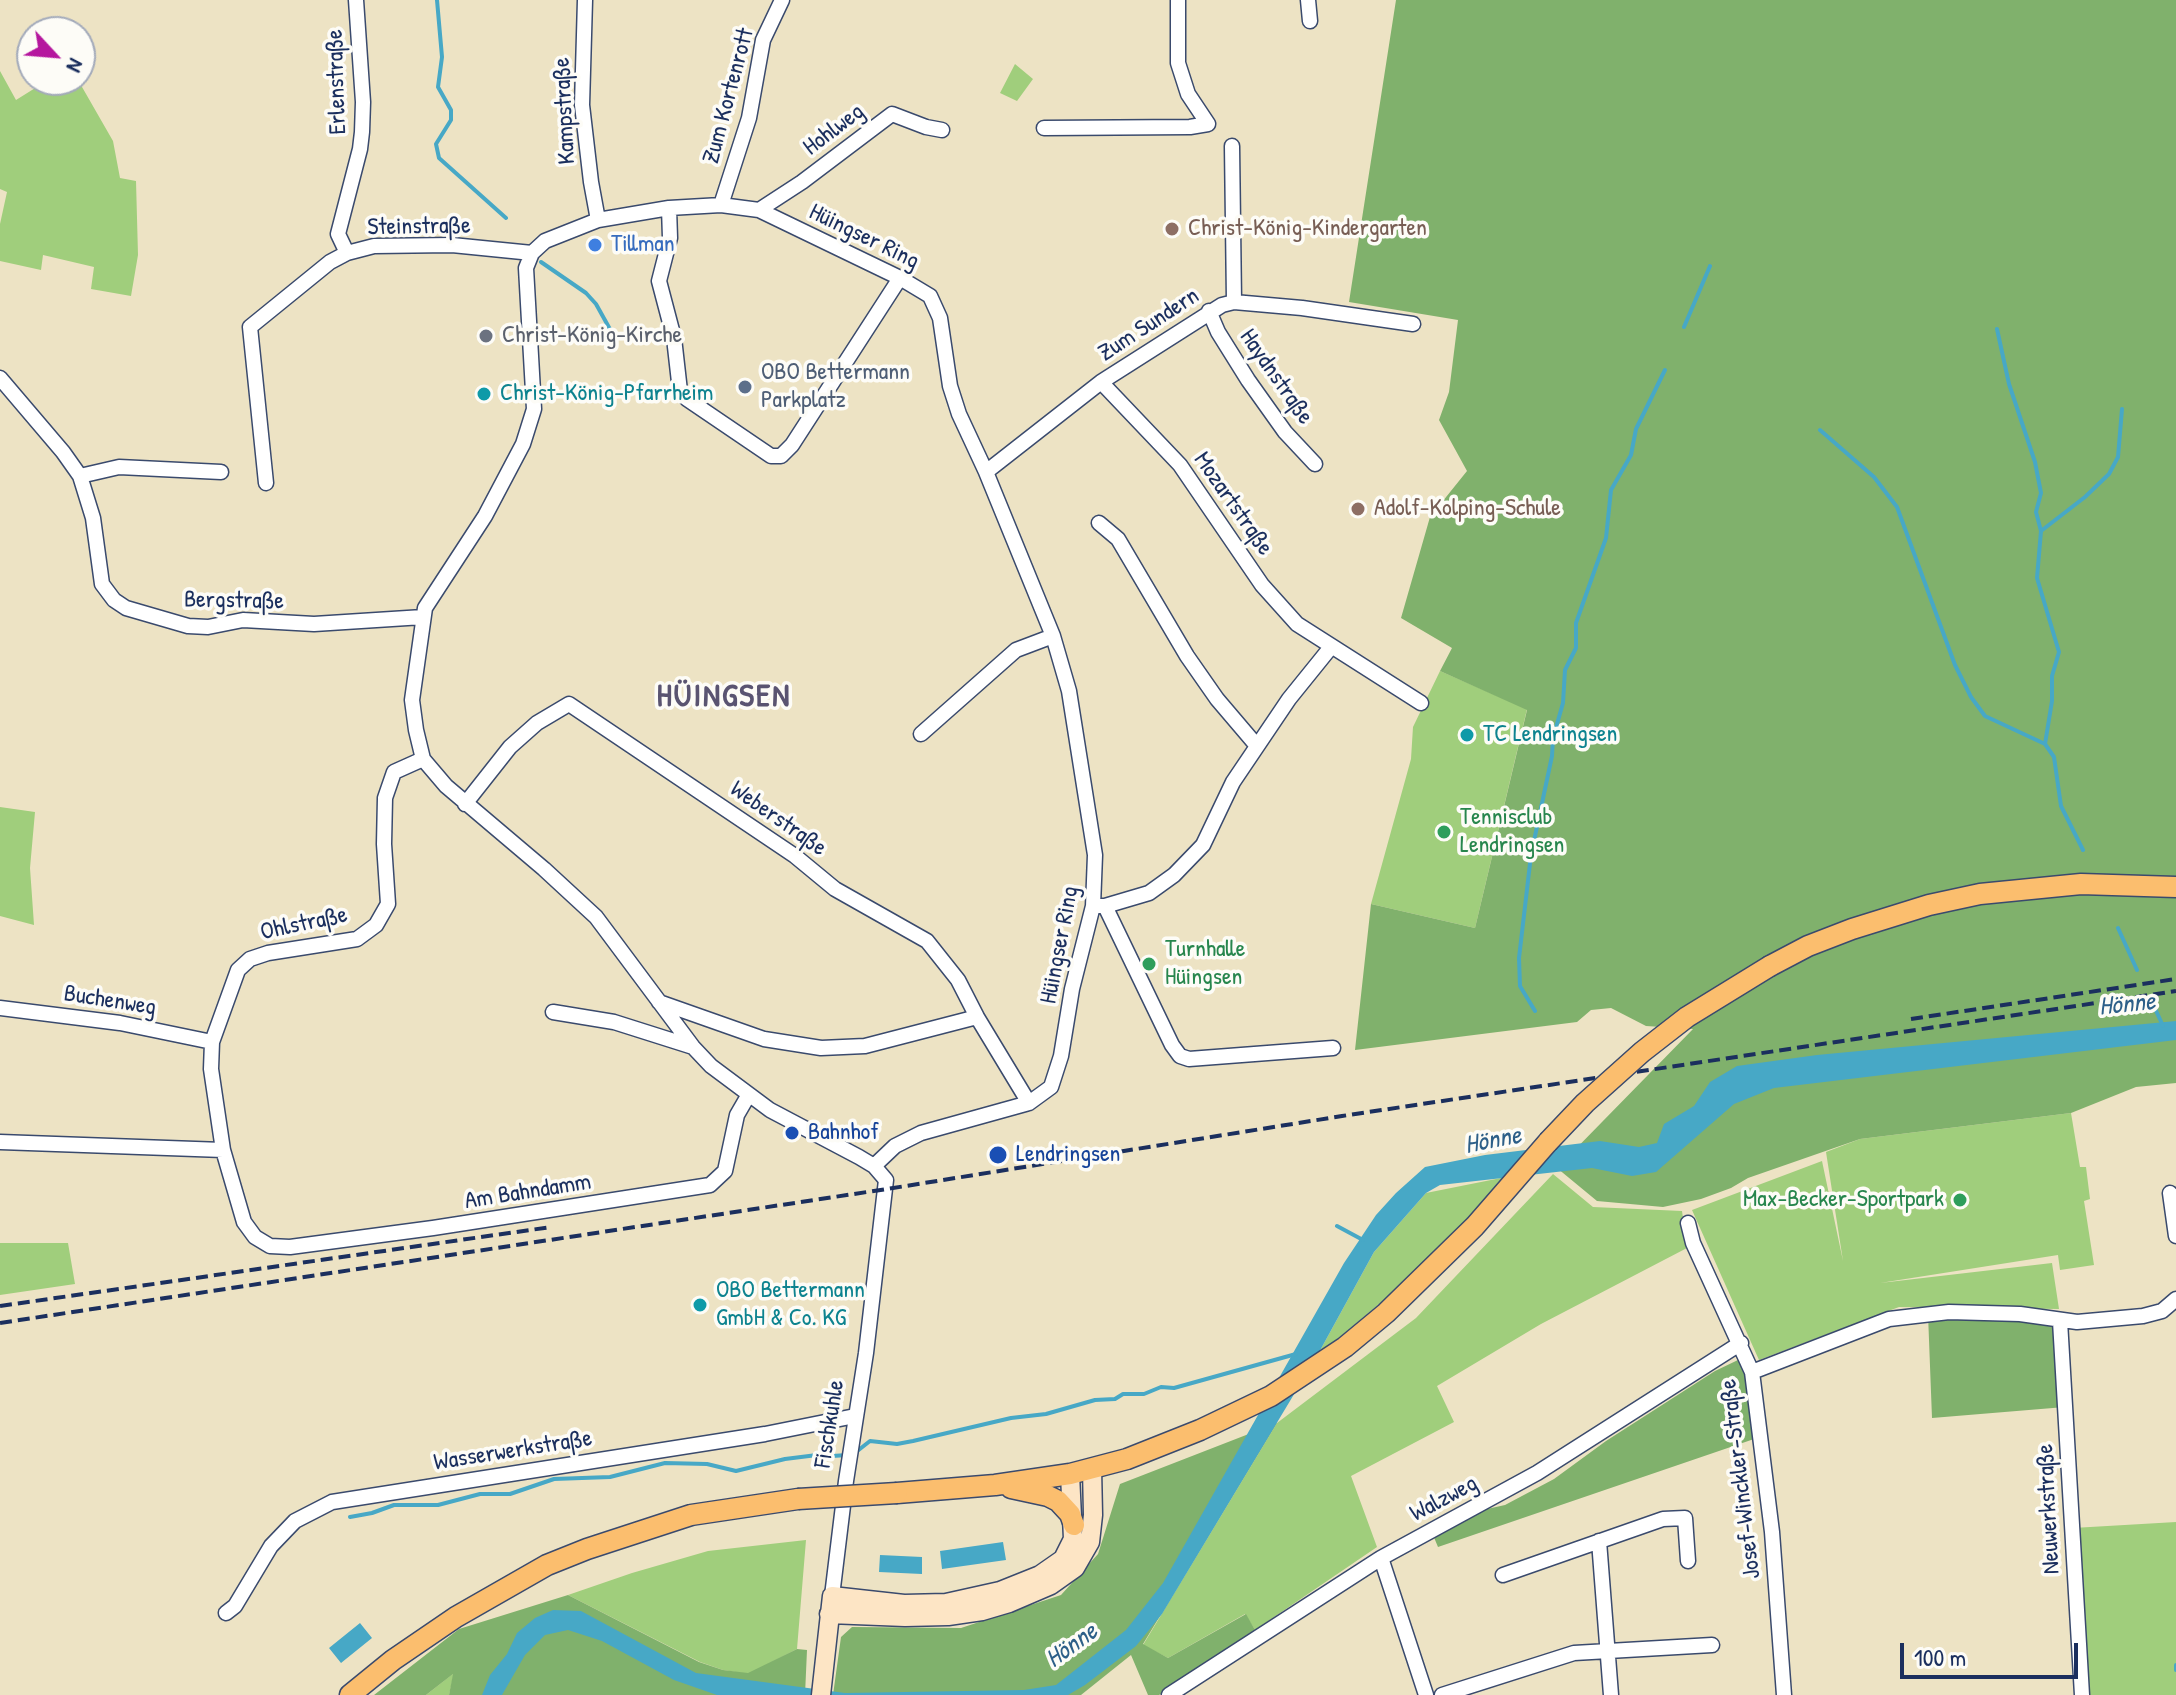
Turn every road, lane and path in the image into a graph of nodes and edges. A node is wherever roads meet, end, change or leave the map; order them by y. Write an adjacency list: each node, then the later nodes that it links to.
1 (356, 0): 14 (street, Erlenstraße)
2 (585, 0): 13 (street, Kampstraße)
3 (782, 0): 10 (street, Zum Kortenrott)
4 (1178, 0): 7 (street)
5 (1308, 0): 6 (street)
6 (1310, 21)
7 (1044, 128)
8 (942, 130): 12 (street, Hohlweg)
9 (1232, 146): 17 (street)
10 (721, 205): 11 (street, Hüingser Ring); 12 (street, Hüingser Ring)
11 (669, 208): 13 (street, Hüingser Ring); 16 (street)
12 (759, 210): 16 (street, Hüingser Ring)
13 (598, 220): 15 (street, Hüingser Ring)
14 (347, 253): 15 (street, Steinstraße); 26 (street, Steinstraße)
15 (532, 253): 28 (street)
16 (900, 278): 24 (street, Hüingser Ring)
17 (1234, 302): 18 (street, Zum Sundern); 19 (street, Zum Sundern)
18 (1209, 311): 21 (street, Zum Sundern); 22 (street, Haydnstraße)
19 (1413, 324)
20 (0, 378): 25 (street, Bergstraße)
21 (1101, 382): 24 (street, Zum Sundern); 30 (street, Mozartstraße)
22 (1315, 464)
23 (221, 472): 25 (street)
24 (986, 472): 29 (street, Hüingser Ring)
25 (80, 476): 28 (street, Bergstraße)
26 (266, 483)
27 (1099, 523): 33 (street)
28 (423, 617): 34 (street)
29 (1053, 636): 32 (street); 37 (street, Hüingser Ring)
30 (1331, 647): 31 (street, Mozartstraße); 33 (street)
31 (1421, 703)
32 (921, 734)
33 (1257, 746): 37 (street)
34 (423, 759): 35 (street); 42 (street, Ohlstraße)
35 (465, 804): 38 (street); 41 (street, Weberstraße)
36 (2176, 887): 59 (main road, bridge)
37 (1099, 906): 44 (street); 46 (street, Hüingser Ring)
38 (659, 1002): 41 (street); 43 (street)
39 (0, 1008): 42 (street, Buchenweg)
40 (553, 1012): 43 (street)
41 (977, 1017): 46 (street, Weberstraße)
42 (212, 1042): 48 (street, Ohlstraße)
43 (693, 1047): 45 (street)
44 (1333, 1048)
45 (748, 1096): 49 (street); 53 (street, Am Bahndamm)
46 (1029, 1103): 49 (street)
47 (0, 1142): 48 (street)
48 (223, 1150): 53 (street, Ohlstraße)
49 (874, 1166): 58 (street, Fischkuhle)
50 (2170, 1193): 52 (street)
51 (1688, 1223): 56 (street, Josef-Winckler-Straße)
52 (2176, 1236)
53 (255, 1237)
54 (2176, 1299): 55 (street)
55 (2060, 1321): 57 (street); 78 (street, Neuwerkstraße)
56 (1741, 1343): 57 (street, Josef-Winckler-Straße); 64 (street, Walzweg)
57 (1752, 1372): 77 (street, Josef-Winckler-Straße)
58 (855, 1416): 67 (street, Fischkuhle); 68 (street, Wasserwerkstraße)
59 (1092, 1468): 60 (main road); 67 (main road)
60 (1070, 1474): 61 (main road); 62 (main road)
61 (995, 1485): 62 (main road); 71 (main road, bridge)
62 (1074, 1525): 67 (main road)
63 (1599, 1541): 65 (street); 66 (street); 70 (street)
64 (1381, 1558): 73 (street, Walzweg); 74 (street)
65 (1688, 1561)
66 (1503, 1575)
67 (830, 1605): 72 (main road, Fischkuhle)
68 (226, 1613)
69 (1712, 1645): 70 (street)
70 (1609, 1653): 75 (street); 76 (street)
71 (350, 1695)
72 (821, 1695)
73 (1169, 1695)
74 (1426, 1695)
75 (1442, 1695)
76 (1611, 1695)
77 (1784, 1695)
78 (2082, 1695)

